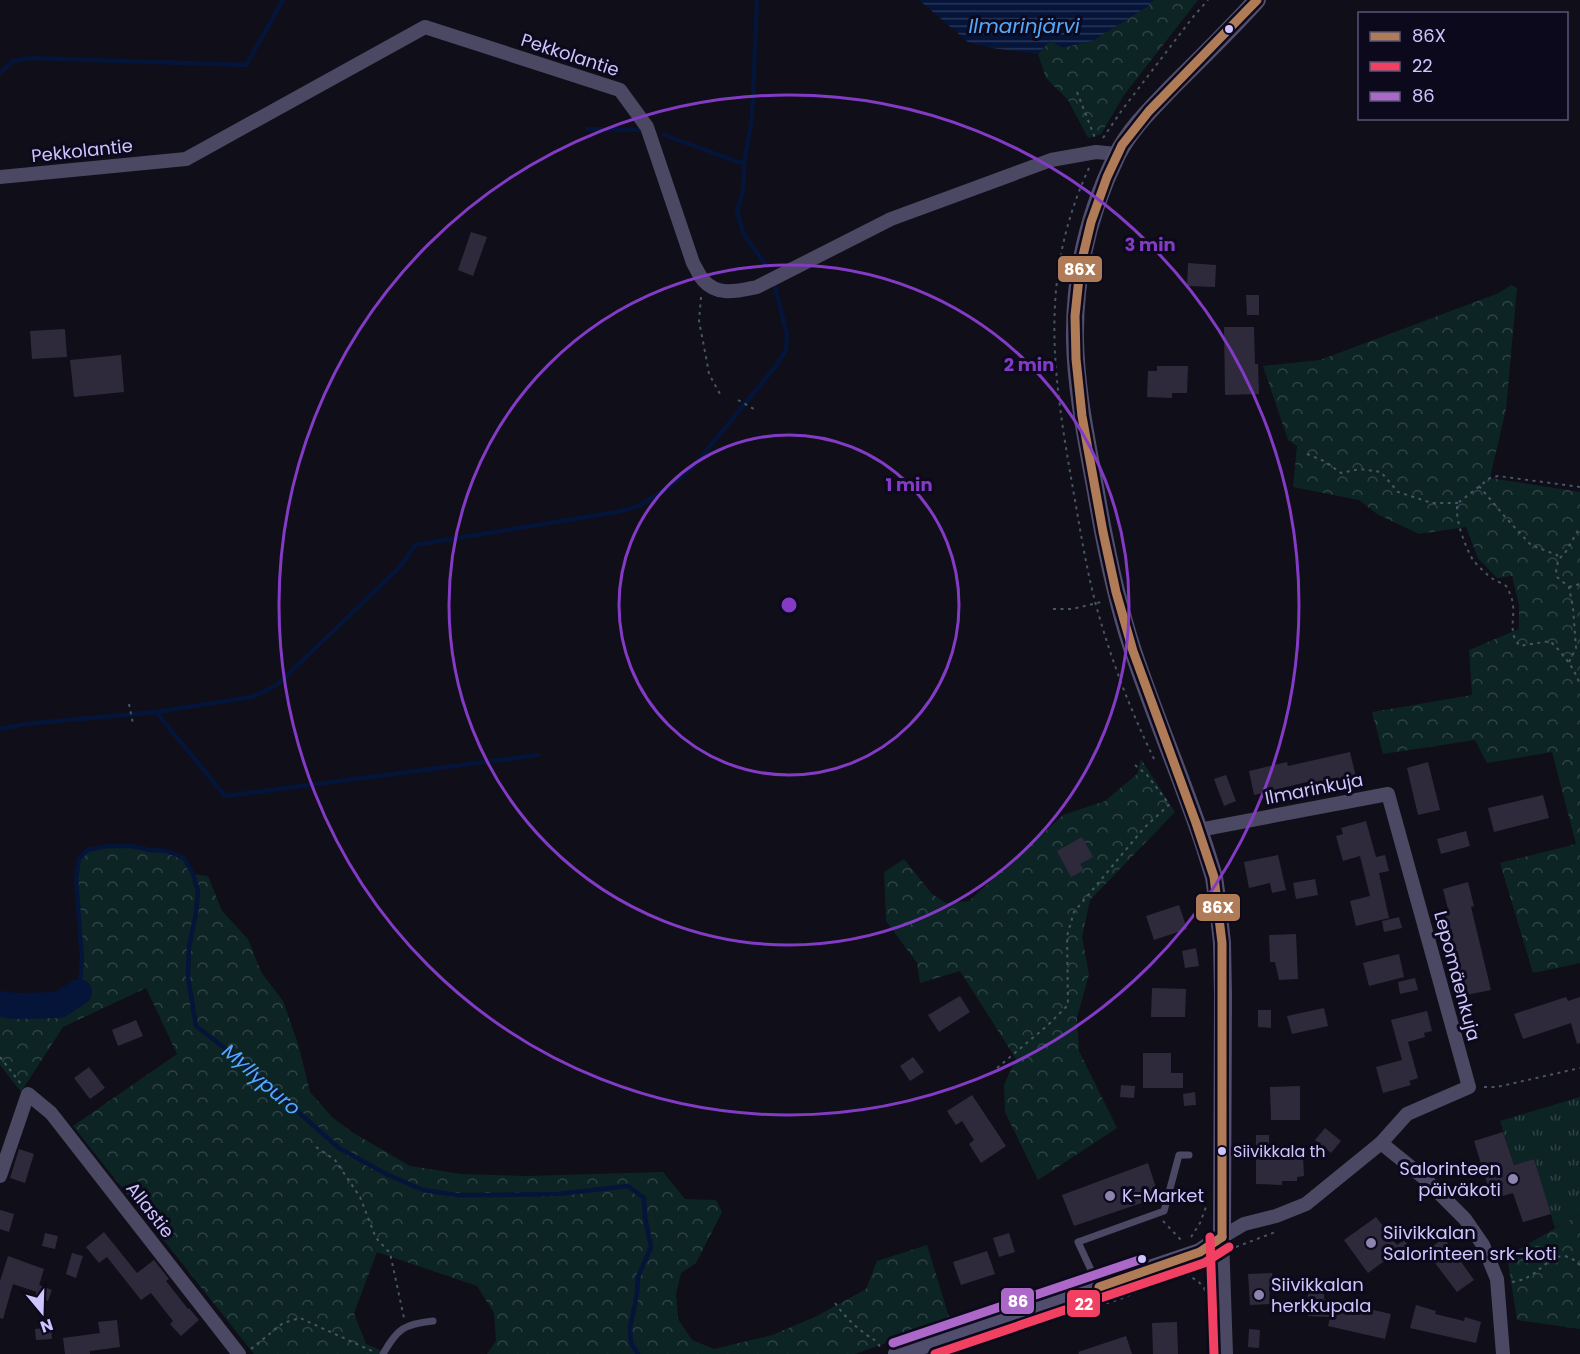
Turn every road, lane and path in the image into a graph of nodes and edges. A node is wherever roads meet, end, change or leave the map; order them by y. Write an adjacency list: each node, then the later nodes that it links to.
1 (1257, 0): 4 (main road)
2 (1077, 92): 3 (path)
3 (1095, 139)
4 (1118, 154): 6 (street); 18 (main road)
5 (0, 177): 6 (street, Pekkolantie)
6 (709, 284): 7 (path)
7 (720, 394)
8 (738, 400): 9 (path)
9 (754, 409)
10 (1306, 454): 13 (path)
11 (1479, 486): 12 (path); 13 (path); 15 (path)
12 (1580, 487)
13 (1458, 503): 20 (path)
14 (1580, 526): 15 (path)
15 (1559, 559): 17 (path)
16 (1580, 584): 17 (path)
17 (1569, 587): 20 (path)
18 (1118, 597): 19 (path); 25 (main road)
19 (1053, 609)
20 (1569, 662): 21 (path)
21 (1580, 685)
22 (129, 704): 23 (path)
23 (133, 724)
24 (1135, 765): 26 (path)
25 (1184, 789): 26 (path); 27 (main road)
26 (1169, 804): 30 (path)
27 (1199, 830): 28 (street, Ilmarinkuja); 40 (main road)
28 (1411, 875): 32 (street, Lepomäenkuja)
29 (0, 1057): 33 (path)
30 (997, 1068)
31 (1580, 1068): 32 (path)
32 (1469, 1087): 34 (street)
33 (28, 1094): 37 (street); 52 (street, Allastie)
34 (1381, 1143): 40 (street); 44 (street)
35 (316, 1147): 51 (path)
36 (1189, 1155): 38 (lane)
37 (0, 1176)
38 (1156, 1214): 41 (path); 46 (lane)
39 (1278, 1231): 40 (path)
40 (1229, 1242): 45 (street); 46 (main road)
41 (1186, 1246)
42 (1580, 1265): 44 (path)
43 (1180, 1275): 45 (path)
44 (1497, 1280): 57 (street)
45 (1224, 1282): 56 (street)
46 (1099, 1287): 53 (main road)
47 (1150, 1287): 50 (path)
48 (835, 1303): 53 (path)
49 (433, 1321): 51 (lane)
50 (1048, 1321)
51 (406, 1327): 55 (lane)
52 (245, 1351): 54 (path)
53 (901, 1352)
54 (377, 1354)
55 (383, 1354)
56 (1226, 1354)
57 (1503, 1354)

